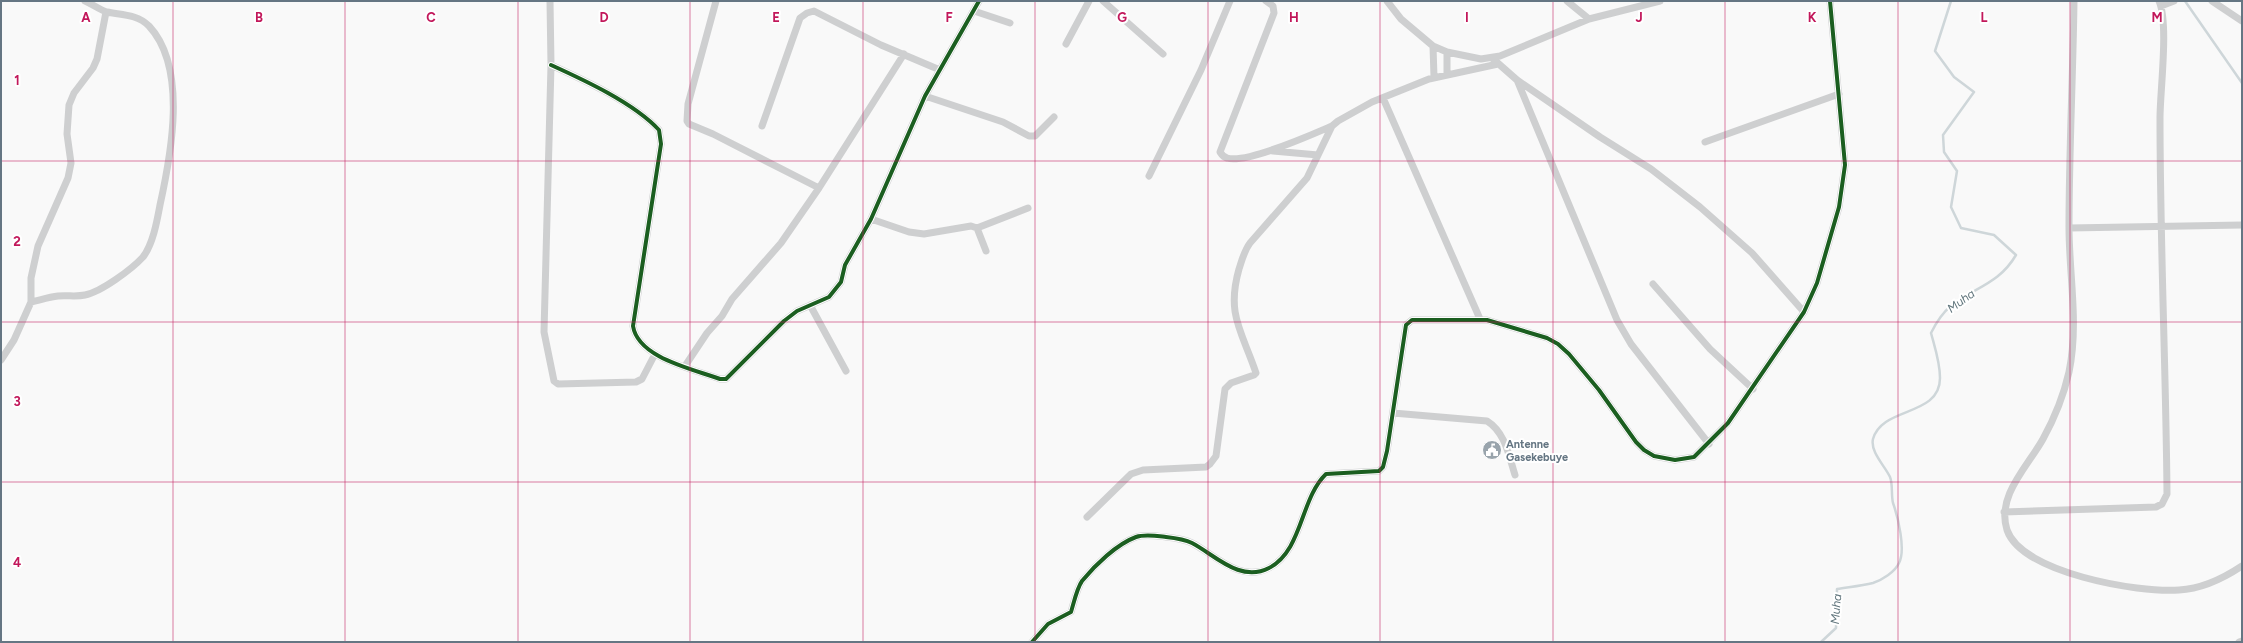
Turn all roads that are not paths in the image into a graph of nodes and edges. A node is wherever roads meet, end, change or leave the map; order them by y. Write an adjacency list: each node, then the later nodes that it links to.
1 (85, 1): 18 (street)
2 (550, 1): 29 (street)
3 (716, 1): 44 (street)
4 (979, 1): 17 (street)
5 (1089, 1): 22 (street)
6 (1103, 1): 26 (street)
7 (1230, 1): 43 (street)
8 (1266, 1): 41 (street)
9 (1387, 1): 23 (street)
10 (1567, 1): 19 (street)
11 (1660, 1): 19 (street)
12 (1830, 1): 34 (street)
13 (2074, 1): 50 (street)
14 (2174, 1): 16 (street)
15 (2212, 1): 20 (street)
16 (2160, 3): 48 (street)
17 (974, 11): 21 (street); 30 (street)
18 (106, 12): 53 (street); 53 (street)
19 (1589, 19): 27 (street)
20 (2242, 22)
21 (1010, 23)
22 (1066, 44)
23 (1433, 46): 24 (street); 32 (street)
24 (1447, 52): 27 (street); 31 (street)
25 (904, 54): 30 (street); 38 (street); 44 (street)
26 (1163, 54)
27 (1492, 58): 28 (street)
28 (1498, 64): 31 (street); 33 (street)
29 (551, 65): 57 (street); 57 (street)
30 (940, 70): 35 (street)
31 (1447, 74): 32 (street)
32 (1434, 77): 36 (street)
33 (1517, 80): 55 (street); 63 (street)
34 (1839, 94): 40 (street); 55 (street)
35 (926, 96): 37 (street); 46 (street)
36 (1383, 98): 39 (street); 56 (street)
37 (1054, 117)
38 (762, 126)
39 (1332, 126): 41 (street); 42 (street)
40 (1705, 142)
41 (1271, 150): 42 (street)
42 (1318, 155): 66 (street)
43 (1149, 176)
44 (819, 188): 59 (street)
45 (1028, 208): 49 (street)
46 (871, 219): 49 (street); 54 (street)
47 (2242, 225): 48 (street)
48 (2161, 226): 50 (street); 65 (street)
49 (977, 228): 51 (street)
50 (2069, 228): 65 (street)
51 (986, 251)
52 (1654, 284): 61 (street)
53 (31, 302): 58 (street)
54 (810, 305): 59 (street); 60 (street)
55 (1804, 312): 61 (street)
56 (1480, 319): 62 (street); 63 (street)
57 (655, 354): 59 (street)
58 (1, 360)
59 (685, 366)
60 (846, 371)
61 (1753, 389): 63 (street)
62 (1393, 413): 64 (street); 69 (street)
63 (1709, 444)
64 (1515, 475)
65 (2004, 512): 67 (street)
66 (1087, 517)
67 (2242, 566)
68 (2242, 641): 70 (street)
69 (1032, 642)
70 (2239, 642)

